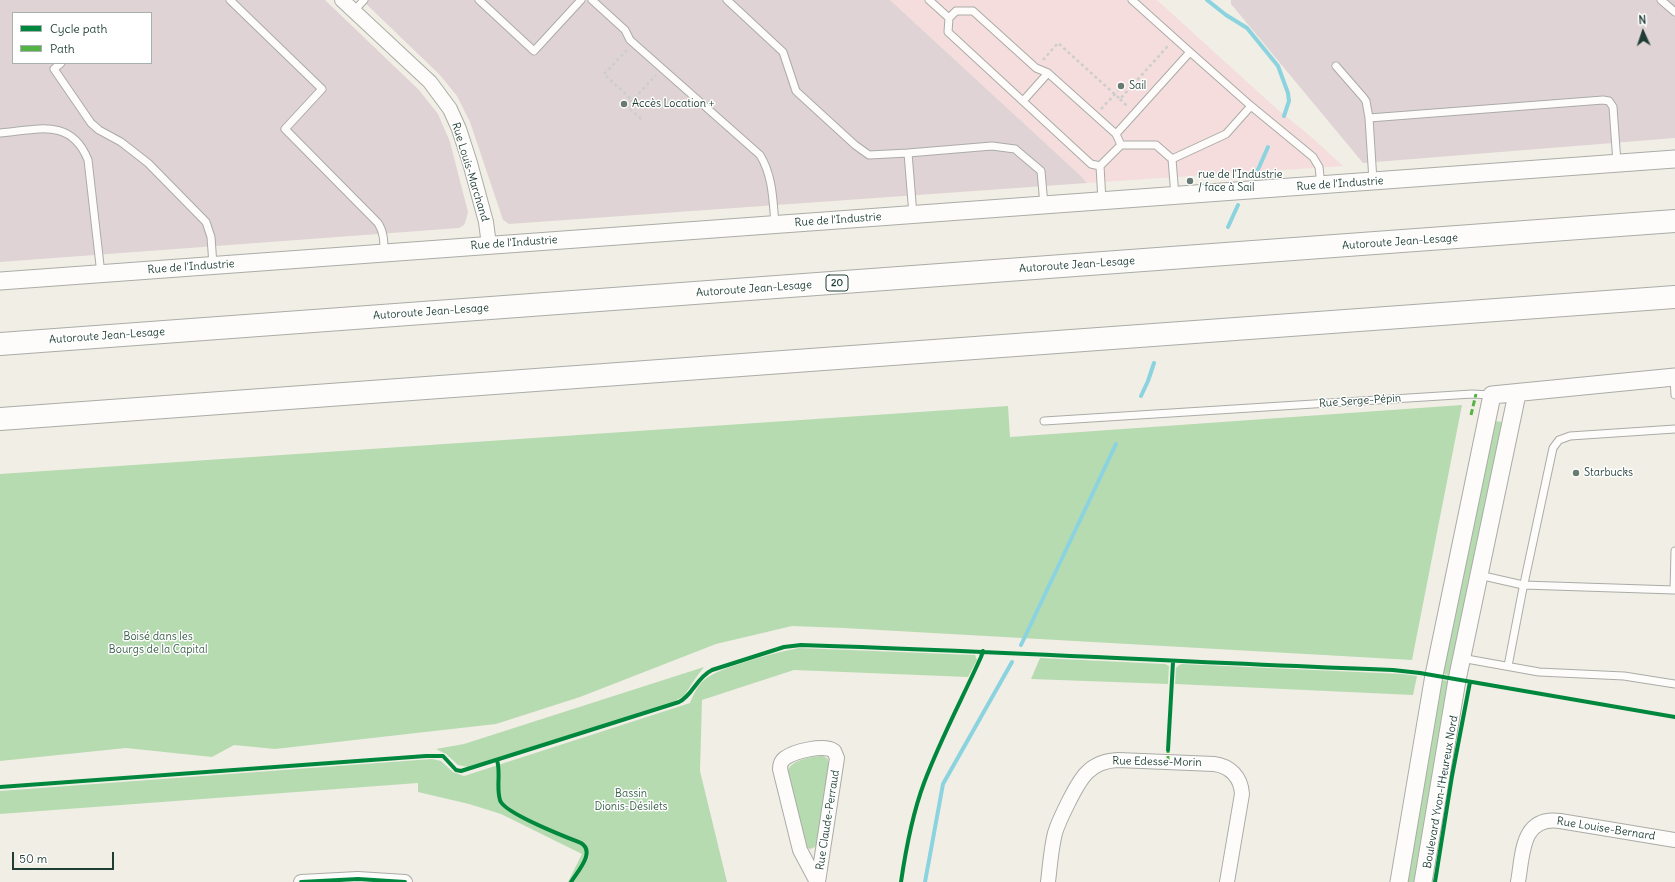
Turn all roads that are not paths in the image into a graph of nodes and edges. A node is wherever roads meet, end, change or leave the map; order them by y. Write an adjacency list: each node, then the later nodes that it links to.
1 (230, 0): 38 (lane)
2 (342, 0): 11 (street, Rue Louis-Marchand)
3 (364, 0): 11 (lane)
4 (479, 0): 5 (lane)
5 (581, 0)
6 (592, 0): 36 (lane)
7 (727, 0): 24 (lane)
8 (929, 0): 13 (lane)
9 (1132, 0): 14 (lane)
10 (1661, 0): 12 (lane)
11 (354, 11): 37 (street, Rue Louis-Marchand)
12 (1675, 12)
13 (949, 18): 17 (lane); 18 (lane)
14 (1190, 52): 19 (lane); 22 (lane)
15 (60, 64): 39 (lane)
16 (1336, 66): 20 (lane)
17 (1048, 73): 18 (lane); 22 (lane)
18 (1023, 101): 28 (lane)
19 (1251, 106): 25 (lane); 30 (lane)
20 (1369, 118): 27 (lane); 29 (lane)
21 (0, 133): 40 (lane)
22 (1116, 134): 23 (lane)
23 (1121, 145): 25 (lane); 28 (lane)
24 (908, 153): 33 (lane); 34 (lane)
25 (1172, 159): 31 (lane)
26 (1675, 159): 27 (street, Rue de l'Industrie)
27 (1617, 163): 29 (street, Rue de l'Industrie)
28 (1100, 166): 32 (lane)
29 (1373, 181): 30 (street, Rue de l'Industrie)
30 (1321, 185): 31 (street, Rue de l'Industrie)
31 (1175, 196): 32 (street, Rue de l'Industrie)
32 (1102, 201): 33 (street, Rue de l'Industrie)
33 (1044, 205): 34 (street, Rue de l'Industrie)
34 (913, 215): 36 (street, Rue de l'Industrie)
35 (1675, 221): 43 (highway, Autoroute Jean-Lesage / 20)
36 (774, 225): 37 (street, Rue de l'Industrie)
37 (489, 245): 38 (street, Rue de l'Industrie)
38 (384, 253): 39 (street, Rue de l'Industrie)
39 (213, 266): 40 (street, Rue de l'Industrie)
40 (101, 274): 41 (street, Rue de l'Industrie)
41 (0, 281)
42 (1675, 297): 48 (highway)
43 (0, 344)
44 (1675, 377): 45 (street, Rue Serge-Pépin); 47 (lane)
45 (1517, 394): 46 (street, Rue Serge-Pépin); 52 (street, Boulevard Yvon-l'Heureux Nord)
46 (1492, 395): 49 (lane, Rue Serge-Pépin); 64 (street)
47 (1675, 395)
48 (0, 419)
49 (1044, 421)
50 (1675, 429): 53 (lane)
51 (1675, 551): 53 (lane)
52 (1480, 575): 53 (lane); 54 (street, Boulevard Yvon-l'Heureux Nord)
53 (1523, 585): 55 (lane)
54 (1462, 658): 55 (lane); 65 (street, Boulevard Yvon-l'Heureux Nord)
55 (1508, 666): 56 (lane)
56 (1675, 684)
57 (1675, 840): 66 (street, Rue Louise-Bernard)
58 (337, 881): 59 (street); 60 (street)
59 (301, 882)
60 (405, 882)
61 (817, 882): 61 (street, Rue Claude-Perraud)
62 (1048, 882): 63 (street, Rue Edesse-Morin)
63 (1227, 882)
64 (1399, 882)
65 (1422, 882)
66 (1518, 882)

